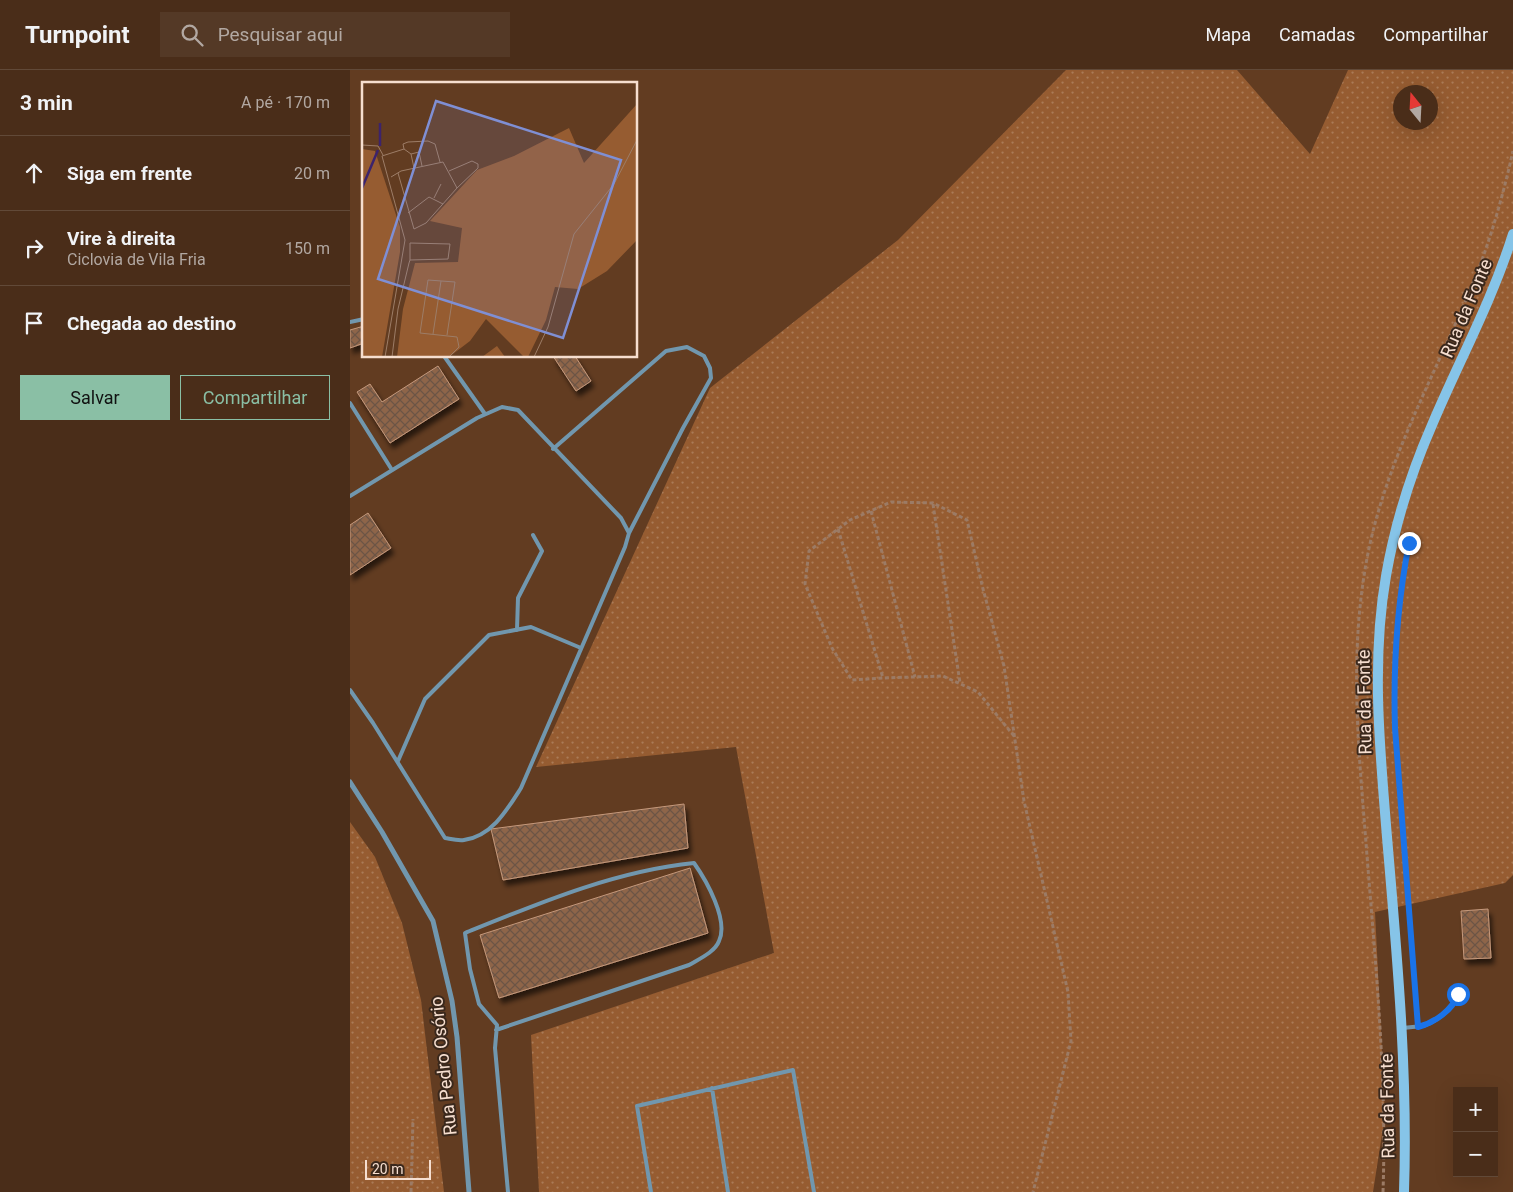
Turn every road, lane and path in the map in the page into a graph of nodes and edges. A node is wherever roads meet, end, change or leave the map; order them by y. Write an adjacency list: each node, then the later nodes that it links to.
1 (1513, 151): 35 (path)
2 (1513, 234): 24 (main road, Rua da Fonte)
3 (445, 358): 5 (lane)
4 (350, 403): 7 (lane)
5 (485, 414): 6 (lane); 7 (lane)
6 (553, 449): 12 (lane); 12 (lane)
7 (392, 470): 8 (lane)
8 (350, 496)
9 (933, 503): 10 (path); 18 (path); 20 (path)
10 (871, 511): 11 (path); 16 (path)
11 (838, 529): 17 (path); 17 (path)
12 (629, 533): 15 (lane)
13 (533, 535): 14 (lane)
14 (517, 630): 15 (lane); 21 (lane)
15 (581, 648): 21 (lane)
16 (915, 677): 17 (path); 18 (path)
17 (883, 678)
18 (960, 684): 20 (path)
19 (350, 690): 21 (lane)
20 (1014, 736): 34 (path)
21 (398, 761)
22 (350, 782): 29 (street, Rua Pedro Osório)
23 (1458, 988): 24 (lane)
24 (1401, 1028): 36 (main road, Rua da Fonte)
25 (496, 1030): 25 (lane); 30 (lane)
26 (712, 1088): 31 (lane); 32 (lane); 33 (lane)
27 (413, 1118): 28 (path)
28 (411, 1192)
29 (469, 1192)
30 (508, 1192)
31 (651, 1192)
32 (728, 1192)
33 (814, 1192)
34 (1032, 1192)
35 (1383, 1192)
36 (1404, 1192)

